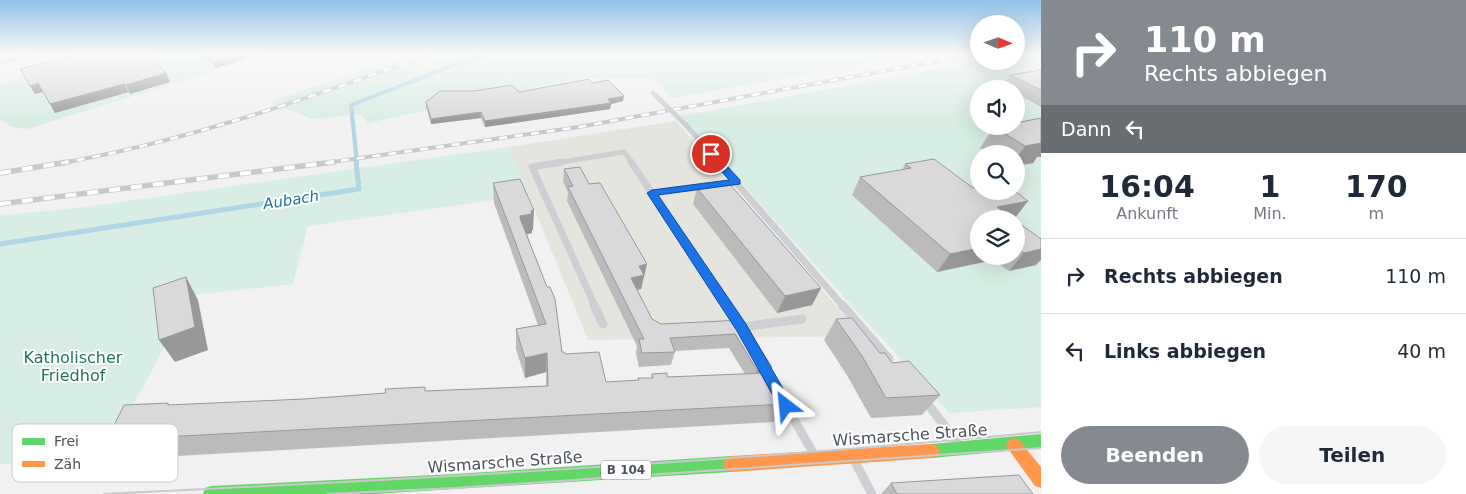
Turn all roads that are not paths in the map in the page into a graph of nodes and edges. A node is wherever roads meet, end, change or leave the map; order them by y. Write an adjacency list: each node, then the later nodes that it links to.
1 (653, 93): 2 (lane, bridge)
2 (736, 182): 3 (lane); 9 (lane)
3 (652, 193): 5 (lane); 6 (lane)
4 (802, 319): 6 (lane)
5 (603, 324)
6 (742, 327): 7 (lane)
7 (746, 336)
8 (761, 361): 15 (lane)
9 (896, 366)
10 (921, 396): 13 (lane)
11 (1041, 441): 12 (main road, Wismarsche Straße / B 104)
12 (1014, 445): 13 (main road, Wismarsche Straße / B 104); 16 (main road)
13 (962, 448): 14 (main road, Wismarsche Straße / B 104)
14 (851, 456): 15 (main road, Wismarsche Straße / B 104); 18 (lane)
15 (816, 458): 17 (main road, Wismarsche Straße / B 104)
16 (1041, 480)
17 (211, 494)
18 (872, 494)

